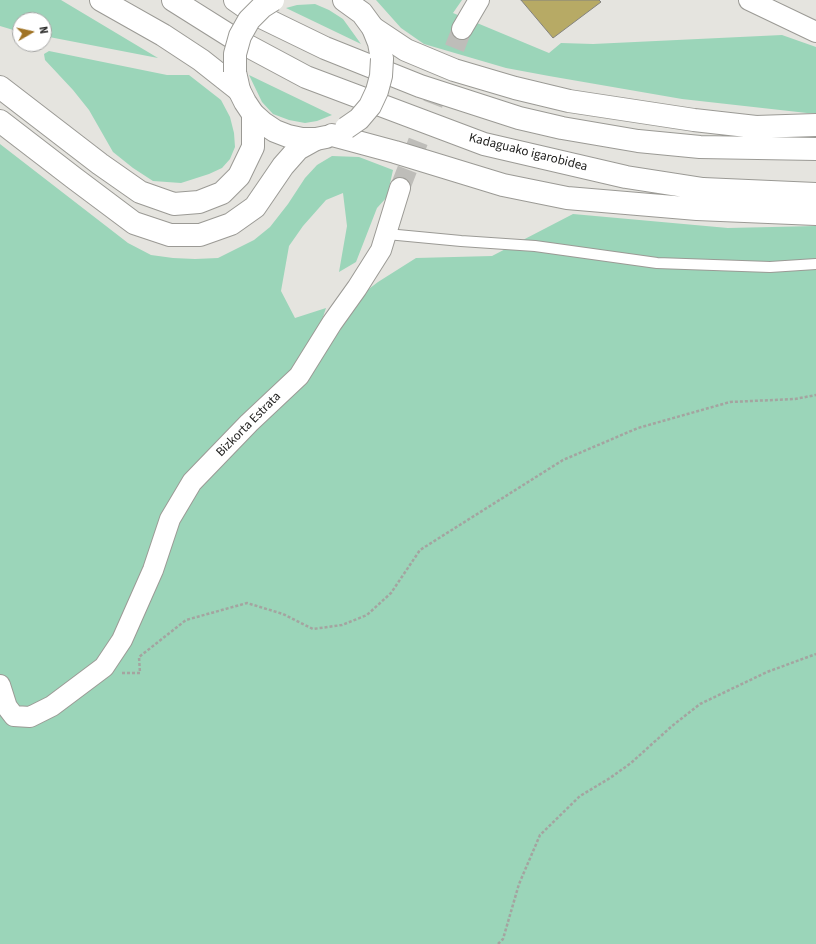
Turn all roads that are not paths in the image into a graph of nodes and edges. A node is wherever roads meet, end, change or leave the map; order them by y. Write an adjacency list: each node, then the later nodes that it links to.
1 (173, 0): 19 (main road, Kadaguako igarobidea)
2 (235, 0): 17 (main road)
3 (273, 0): 11 (main road, bridge)
4 (344, 0): 8 (main road)
5 (479, 0): 9 (street)
6 (749, 0): 10 (street)
7 (106, 2): 11 (main road)
8 (373, 28): 15 (main road); 16 (main road, bridge)
9 (462, 29)
10 (816, 32)
11 (237, 81): 13 (main road)
12 (0, 87): 13 (main road)
13 (252, 114): 16 (main road)
14 (0, 121): 16 (main road)
15 (816, 125)
16 (331, 134): 20 (main road)
17 (816, 149)
18 (400, 188): 21 (street, Bizkorta Estrata)
19 (816, 194)
20 (816, 214)
21 (386, 234): 22 (lane); 23 (street, Bizkorta Estrata)
22 (816, 264)
23 (0, 685)

